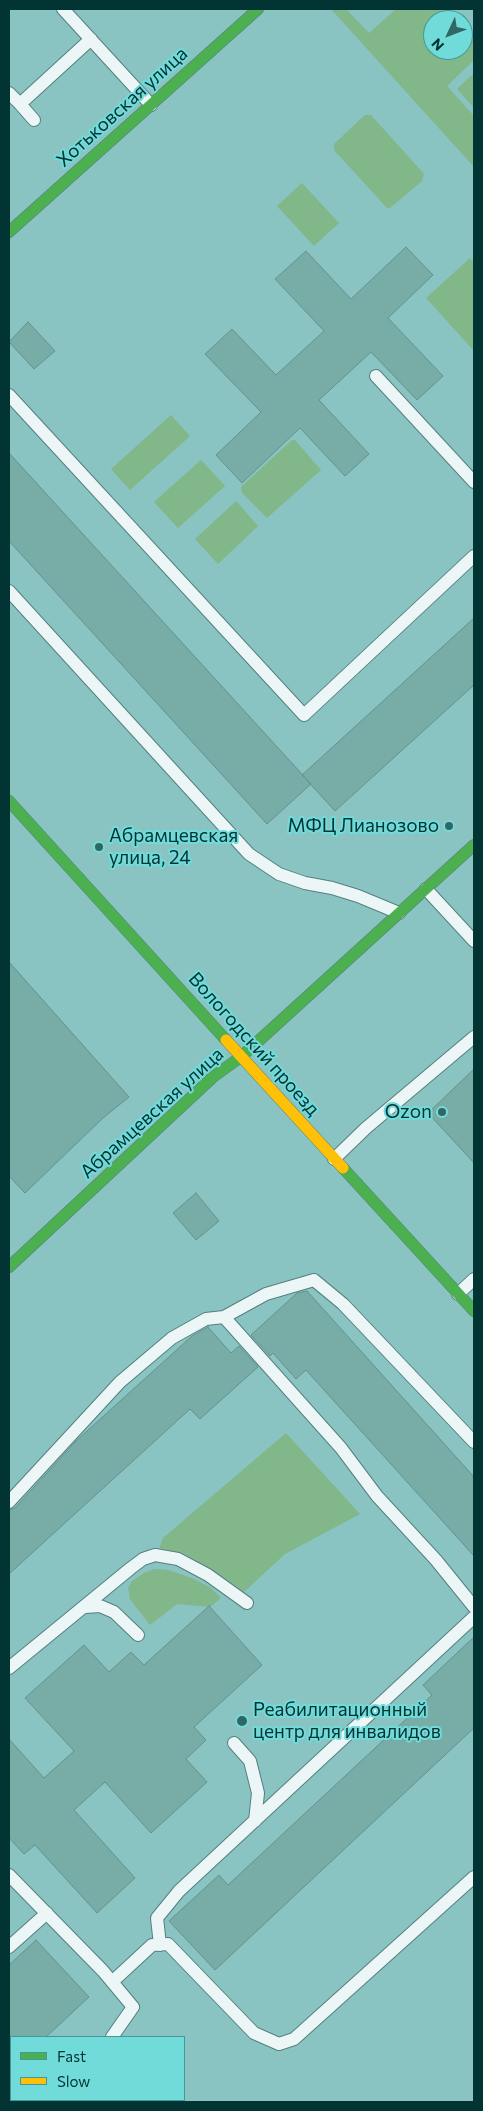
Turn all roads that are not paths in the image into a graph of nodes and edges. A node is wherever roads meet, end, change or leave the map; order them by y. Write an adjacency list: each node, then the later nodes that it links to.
1 (63, 9): 3 (lane)
2 (258, 9): 6 (street, Хотьковская улица)
3 (91, 39): 5 (lane); 6 (lane)
4 (9, 93): 5 (lane)
5 (20, 104): 7 (lane)
6 (151, 105): 8 (street, Хотьковская улица)
7 (34, 120)
8 (9, 232)
9 (376, 376): 11 (lane)
10 (9, 395): 12 (lane)
11 (474, 482)
12 (474, 556)
13 (9, 591): 17 (lane)
14 (9, 801): 20 (street, Вологодский проезд)
15 (474, 845): 16 (street, Абрамцевская улица)
16 (426, 889): 17 (street, Абрамцевская улица); 18 (lane)
17 (399, 913): 20 (street, Абрамцевская улица)
18 (474, 941)
19 (474, 1037): 21 (lane)
20 (242, 1056): 21 (street, Вологодский проезд); 22 (street, Абрамцевская улица)
21 (334, 1159): 24 (street, Вологодский проезд)
22 (9, 1267)
23 (474, 1279): 24 (lane)
24 (458, 1294): 25 (street, Вологодский проезд)
25 (474, 1311)
26 (224, 1317): 27 (lane); 28 (lane); 32 (lane)
27 (474, 1442)
28 (9, 1502)
29 (111, 1584): 30 (lane); 31 (lane); 33 (lane)
30 (247, 1604)
31 (85, 1607): 33 (lane); 36 (lane)
32 (474, 1607)
33 (114, 1612): 35 (lane)
34 (474, 1617): 38 (lane)
35 (138, 1635)
36 (9, 1668)
37 (234, 1742): 38 (lane)
38 (255, 1821): 42 (lane)
39 (9, 1875): 41 (lane)
40 (474, 1877): 42 (lane)
41 (47, 1913): 43 (lane); 44 (lane)
42 (160, 1944): 44 (lane)
43 (9, 1947)
44 (112, 1982): 45 (lane)
45 (113, 2036)

